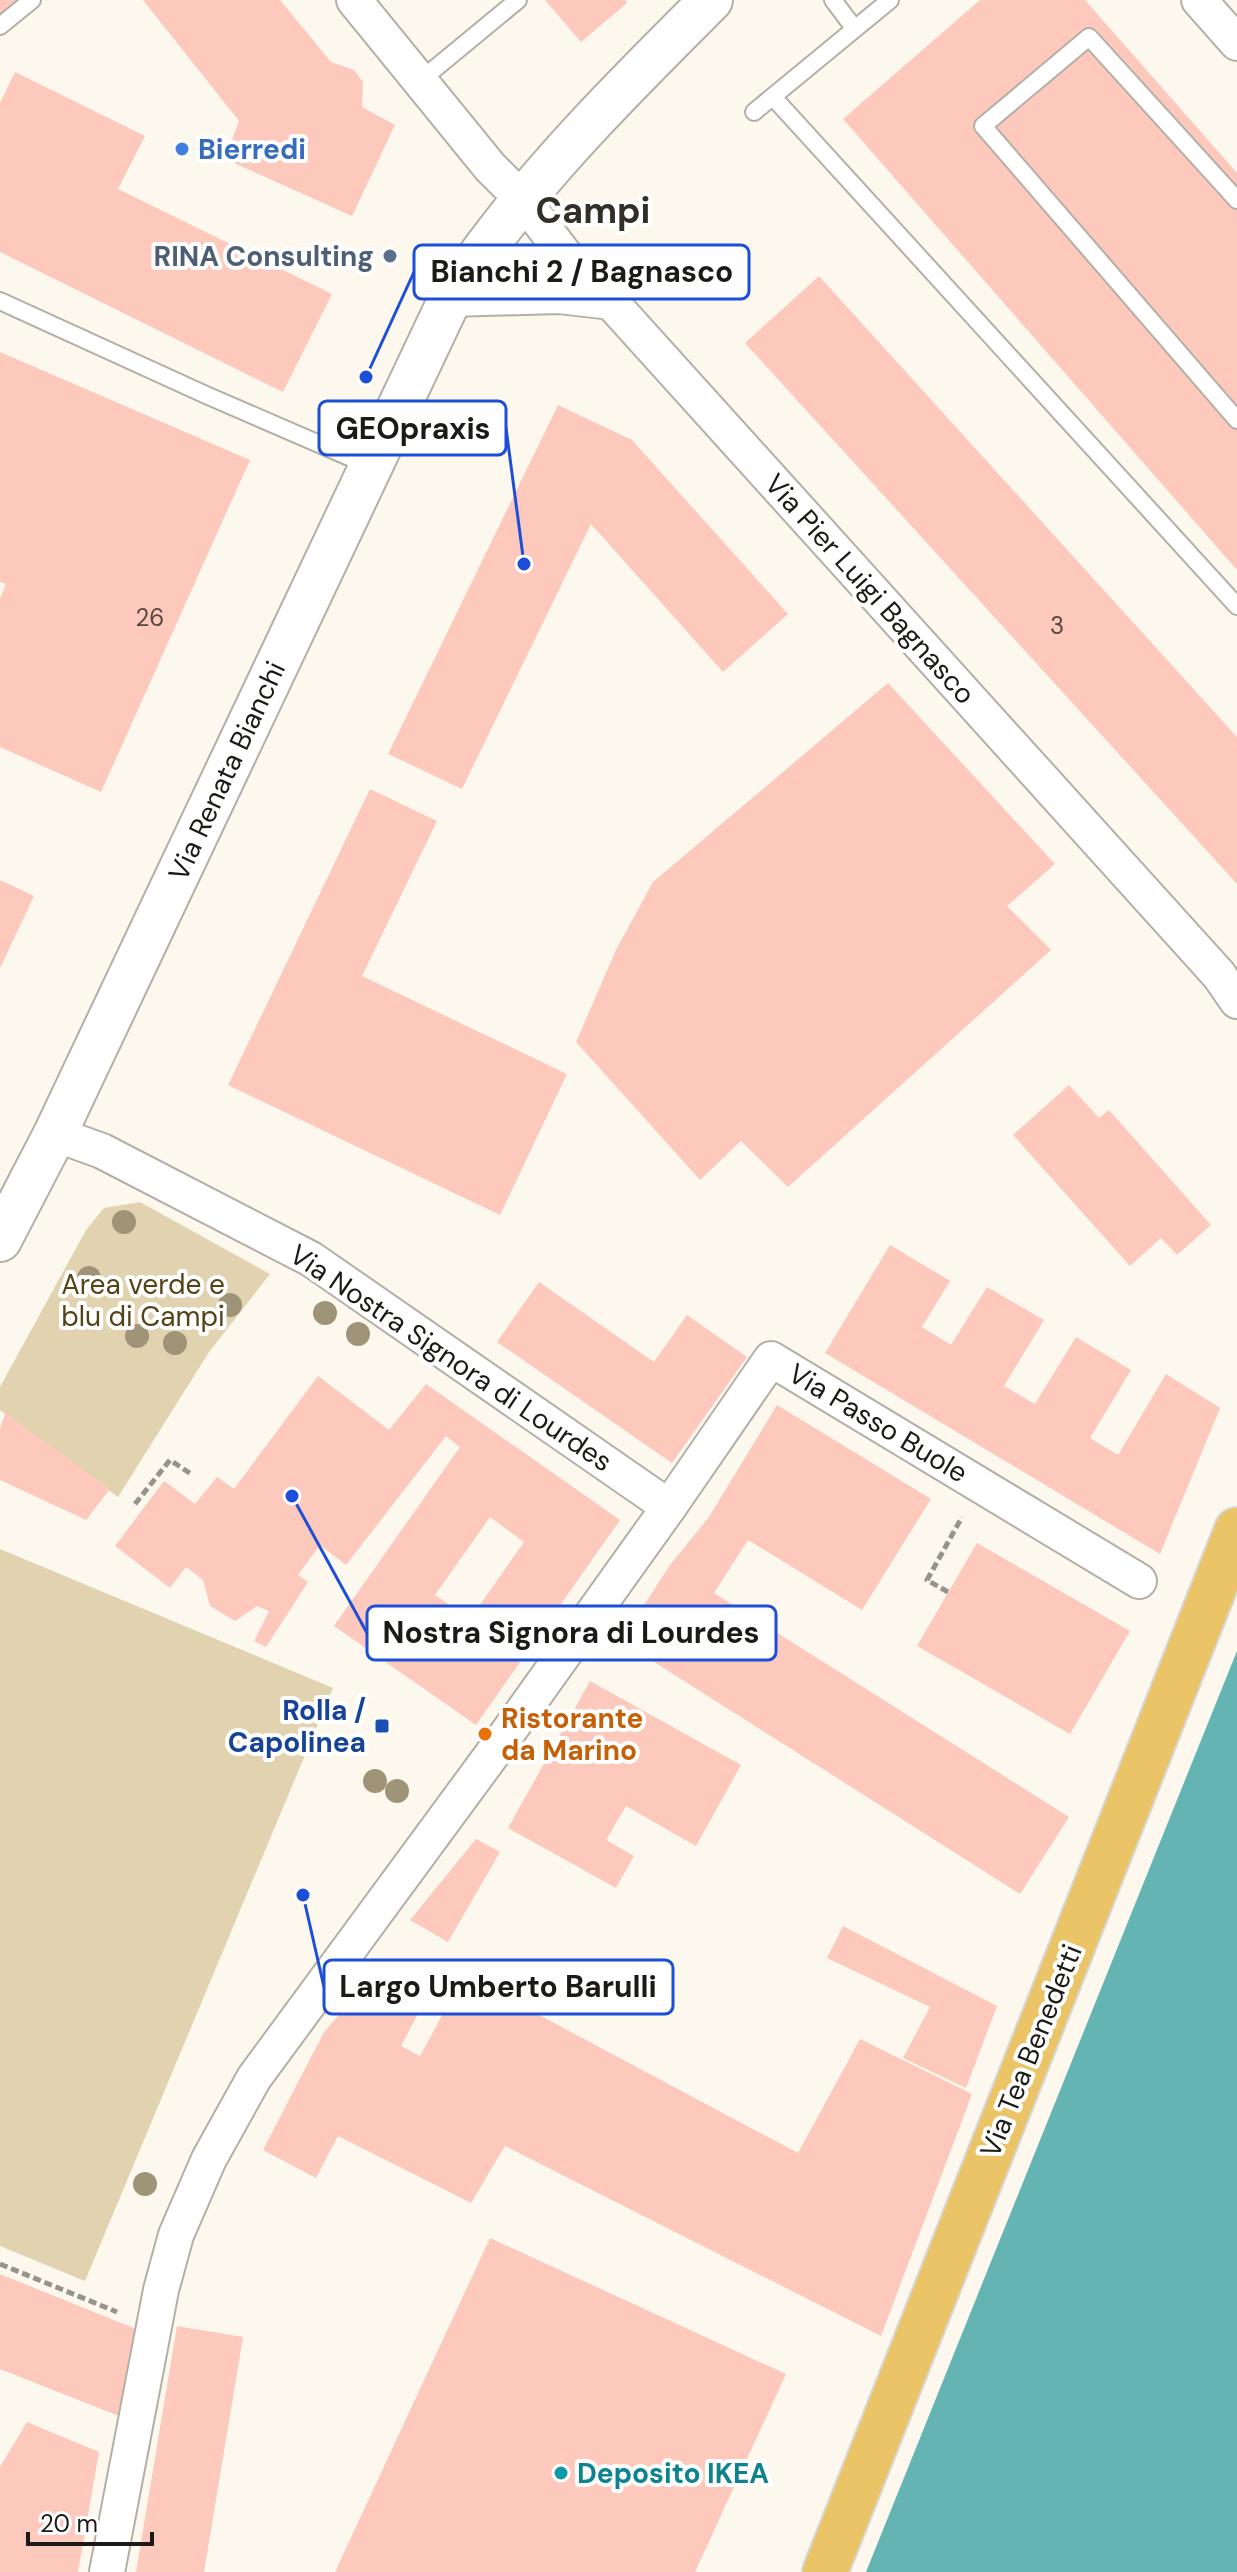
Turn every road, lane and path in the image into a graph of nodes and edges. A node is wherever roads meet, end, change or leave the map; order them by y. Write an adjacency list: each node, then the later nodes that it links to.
1 (32, 0): 8 (lane)
2 (354, 0): 11 (street, Via Pier Luigi Bagnasco)
3 (518, 0): 11 (lane)
4 (711, 0): 15 (street, Via Renata Bianchi)
5 (833, 0): 9 (lane)
6 (890, 0): 9 (lane)
7 (1199, 0): 10 (street)
8 (0, 26)
9 (854, 28): 12 (lane)
10 (1237, 43)
11 (421, 80): 15 (street, Via Pier Luigi Bagnasco)
12 (773, 97): 13 (lane); 21 (lane)
13 (754, 112)
14 (1237, 200): 19 (lane)
15 (524, 201): 16 (street, Via Renata Bianchi); 18 (street, Via Pier Luigi Bagnasco)
16 (450, 299): 18 (street); 20 (street, Via Renata Bianchi)
17 (0, 301): 20 (lane)
18 (611, 302): 22 (street, Via Pier Luigi Bagnasco)
19 (1237, 420)
20 (372, 467): 23 (street, Via Renata Bianchi)
21 (1237, 606)
22 (1231, 986)
23 (55, 1134): 24 (street, Via Renata Bianchi); 28 (street, Via Nostra Signora di Lourdes)
24 (0, 1240)
25 (191, 1474): 27 (path)
26 (980, 1484): 28 (street, Via Passo Buole); 30 (street, Via Passo Buole); 31 (path)
27 (135, 1504)
28 (669, 1507): 33 (street)
29 (1237, 1530): 35 (main road, Via Tea Benedetti)
30 (1139, 1581)
31 (948, 1592)
32 (0, 2264): 33 (path)
33 (153, 2327): 34 (street)
34 (107, 2572)
35 (825, 2572)

